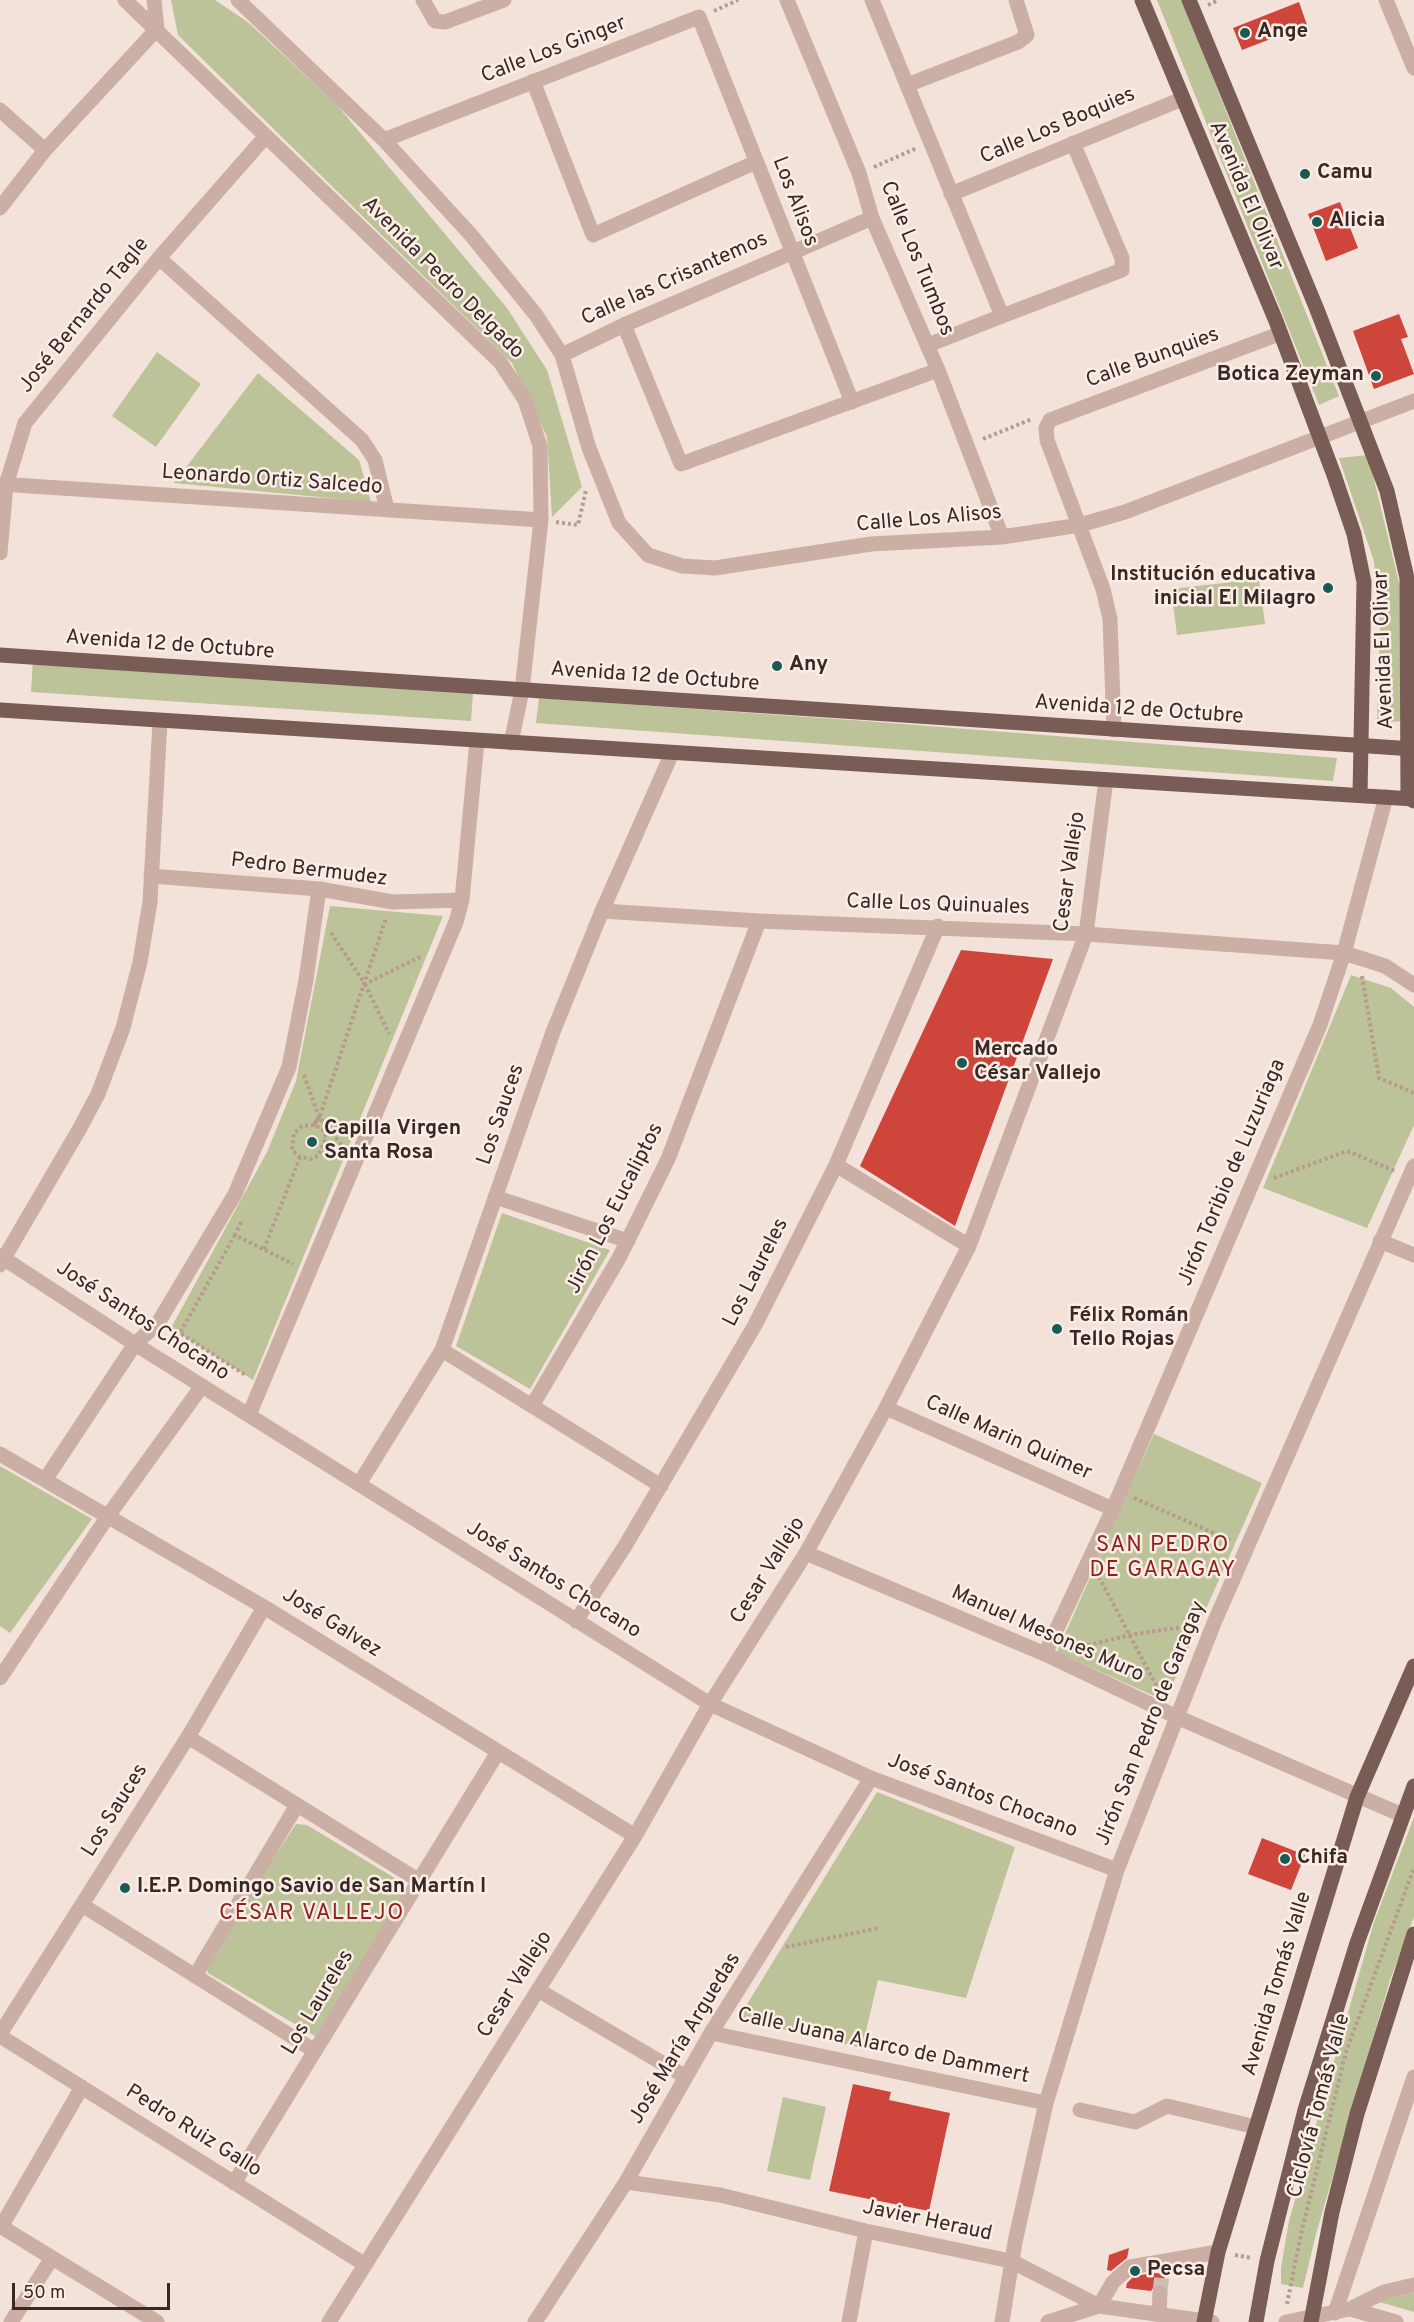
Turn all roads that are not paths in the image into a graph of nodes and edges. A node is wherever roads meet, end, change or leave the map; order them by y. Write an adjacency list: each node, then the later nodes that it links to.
1 (125, 0): 13 (street, Avenida Pedro Delgado)
2 (154, 0): 13 (street)
3 (238, 0): 20 (street, Avenida Pedro Delgado)
4 (423, 0): 5 (street)
5 (504, 0)
6 (786, 0): 26 (street, Calle Los Tumbos)
7 (872, 0): 16 (street)
8 (1016, 0): 16 (street)
9 (1142, 0): 17 (main road, Avenida El Olivar)
10 (1190, 0): 37 (main road, Avenida El Olivar)
11 (1386, 0): 14 (street)
12 (699, 17): 15 (street, Calle Los Ginger); 23 (street, Los Alisos)
13 (158, 29): 19 (street, Avenida Pedro Delgado); 22 (street)
14 (1414, 68)
15 (533, 81): 20 (street, Calle Los Ginger); 23 (street)
16 (907, 85): 24 (street)
17 (1182, 99): 21 (street, Calle Los Boquies); 31 (main road, Avenida El Olivar)
18 (0, 110): 22 (street)
19 (266, 136): 28 (street, José Bernardo Tagle); 41 (street, Avenida Pedro Delgado)
20 (384, 140): 33 (street, Avenida Pedro Delgado)
21 (1073, 143): 24 (street, Calle Los Boquies); 29 (street)
22 (45, 150): 25 (street)
23 (756, 162): 27 (street, Los Alisos)
24 (951, 194): 29 (street)
25 (0, 208)
26 (872, 218): 27 (street, Calle las Crisantemos); 32 (street, Calle Los Tumbos)
27 (791, 252): 30 (street, Calle las Crisantemos); 36 (street, Los Alisos)
28 (159, 258): 39 (street, José Bernardo Tagle); 40 (street)
29 (1002, 316): 32 (street)
30 (624, 325): 33 (street, Calle las Crisantemos); 36 (street)
31 (1279, 334): 38 (main road, Avenida El Olivar); 42 (street, Calle Bunquies)
32 (928, 345): 34 (street, Calle Los Tumbos)
33 (562, 355): 43 (street, Calle Los Alisos)
34 (939, 370): 36 (street); 43 (street, Calle Los Tumbos)
35 (1414, 401): 37 (street, Calle Los Alisos)
36 (852, 402)
37 (1361, 423): 38 (street, Calle Los Alisos); 45 (main road, Avenida El Olivar)
38 (1319, 439): 42 (street, Calle Los Alisos); 53 (main road, Avenida El Olivar)
39 (3, 484): 40 (street, Leonardo Ortiz Salcedo); 44 (street, José Bernardo Tagle)
40 (387, 509): 41 (street, Leonardo Ortiz Salcedo)
41 (541, 520): 47 (street, Avenida Pedro Delgado)
42 (1080, 525): 43 (street, Calle Los Alisos); 50 (street)
43 (1002, 537)
44 (0, 553)
45 (1410, 578): 54 (main road, Avenida El Olivar)
46 (0, 655): 47 (main road, Avenida 12 de Octubre)
47 (522, 690): 50 (main road, Avenida 12 de Octubre); 52 (street, Avenida Pedro Delgado)
48 (0, 710): 49 (main road)
49 (160, 722): 51 (main road); 60 (street)
50 (1114, 730): 53 (main road, Avenida 12 de Octubre)
51 (477, 741): 52 (main road); 62 (street)
52 (511, 743): 55 (main road)
53 (1362, 747): 54 (main road, Avenida 12 de Octubre); 57 (main road, Avenida El Olivar)
54 (1412, 749): 59 (main road, Avenida El Olivar)
55 (672, 753): 56 (main road); 63 (street, Los Sauces)
56 (1106, 780): 57 (main road); 66 (street, Cesar Vallejo)
57 (1360, 795): 58 (main road)
58 (1386, 797): 59 (main road); 67 (street, Jirón Toribio de Luzuriaga)
59 (1412, 799)
60 (151, 876): 61 (street, Pedro Bermudez); 76 (street)
61 (319, 889): 62 (street, Pedro Bermudez); 77 (street)
62 (462, 900): 82 (street)
63 (602, 911): 64 (street, Calle Los Quinuales); 71 (street, Los Sauces)
64 (759, 921): 65 (street, Calle Los Quinuales); 72 (street, Jirón Los Eucaliptos)
65 (938, 926): 66 (street, Calle Los Quinuales); 69 (street, Los Laureles)
66 (1086, 934): 67 (street, Calle Los Quinuales); 74 (street, Cesar Vallejo)
67 (1352, 955): 68 (street); 87 (street, Jirón Toribio de Luzuriaga)
68 (1414, 985)
69 (836, 1165): 74 (street); 86 (street, Los Laureles)
70 (1412, 1171): 73 (street, Jirón San Pedro de Garagay)
71 (495, 1197): 72 (street); 78 (street, Los Sauces)
72 (628, 1241): 80 (street, Jirón Los Eucaliptos)
73 (1380, 1241): 75 (street); 96 (street, Jirón San Pedro de Garagay)
74 (969, 1246): 81 (street, Cesar Vallejo)
75 (1414, 1255)
76 (1, 1259): 77 (street, José Santos Chocano)
77 (135, 1344): 79 (street, José Santos Chocano); 84 (street)
78 (442, 1350): 80 (street); 85 (street, Los Sauces)
79 (202, 1386): 82 (street, José Santos Chocano); 88 (street)
80 (532, 1406): 86 (street)
81 (886, 1408): 87 (street, Calle Marin Quimer); 89 (street, Cesar Vallejo)
82 (249, 1415): 85 (street, José Santos Chocano)
83 (0, 1454): 84 (street, José Galvez)
84 (45, 1480): 88 (street, José Galvez)
85 (359, 1484): 91 (street, José Santos Chocano)
86 (661, 1486): 91 (street, Los Laureles)
87 (1113, 1509): 92 (street, Jirón Toribio de Luzuriaga)
88 (108, 1516): 90 (street, José Galvez); 94 (street)
89 (806, 1553): 92 (street, Manuel Mesones Muro); 95 (street, Cesar Vallejo)
90 (264, 1607): 97 (street, Los Sauces); 98 (street, José Galvez)
91 (576, 1621): 95 (street, José Santos Chocano)
92 (1045, 1654): 96 (street, Manuel Mesones Muro)
93 (1414, 1666): 101 (main road, Avenida Tomás Valle)
94 (0, 1678)
95 (710, 1704): 99 (street, José Santos Chocano); 104 (street, Cesar Vallejo)
96 (1177, 1717): 101 (street, Manuel Mesones Muro); 105 (street, Jirón San Pedro de Garagay)
97 (188, 1737): 102 (street); 107 (street, Los Sauces)
98 (498, 1752): 104 (street, José Galvez); 106 (street, Los Laureles)
99 (871, 1778): 105 (street, José Santos Chocano); 111 (street, José María Arguedas)
100 (1414, 1786): 103 (main road)
101 (1357, 1797): 103 (street, Manuel Mesones Muro); 119 (main road, Avenida Tomás Valle)
102 (297, 1805): 106 (street); 109 (street)
103 (1402, 1815): 143 (main road)
104 (635, 1836): 110 (street, Cesar Vallejo)
105 (1117, 1870): 117 (street, Jirón San Pedro de Garagay)
106 (418, 1880): 113 (street, Los Laureles)
107 (82, 1905): 109 (street); 112 (street, Los Sauces)
108 (1414, 1934): 135 (main road)
109 (195, 1976): 113 (street)
110 (538, 1990): 114 (street); 127 (street, Cesar Vallejo)
111 (711, 2033): 114 (street, José María Arguedas); 117 (street, Calle Juana Alarco de Dammert)
112 (0, 2035): 116 (street, Pedro Ruiz Gallo)
113 (315, 2051): 121 (street, Los Laureles)
114 (686, 2077): 120 (street, José María Arguedas)
115 (1414, 2077): 131 (street)
116 (82, 2087): 121 (street, Pedro Ruiz Gallo); 122 (street)
117 (1046, 2103): 126 (street, Jirón San Pedro de Garagay)
118 (1080, 2110): 119 (street)
119 (1256, 2127): 124 (main road, Avenida Tomás Valle)
120 (626, 2182): 123 (street, Javier Heraud); 139 (street, José María Arguedas)
121 (234, 2183): 127 (street, Pedro Ruiz Gallo)
122 (0, 2227): 125 (street)
123 (867, 2231): 126 (street, Javier Heraud); 140 (street)
124 (1218, 2252): 130 (street); 142 (main road, Avenida Tomás Valle)
125 (52, 2258): 136 (street); 137 (street)
126 (1011, 2261): 130 (street, Javier Heraud); 141 (street, Jirón San Pedro de Garagay)
127 (364, 2264): 138 (street, Cesar Vallejo)
128 (1414, 2285): 131 (street)
129 (1160, 2293): 132 (street)
130 (1099, 2306): 132 (street, Javier Heraud); 134 (street)
131 (1342, 2311): 135 (street); 144 (street)
132 (1159, 2314): 142 (street, Javier Heraud)
133 (1286, 2317): 135 (street)
134 (1057, 2320)
135 (1311, 2320)
136 (11, 2322)
137 (157, 2322)
138 (329, 2322)
139 (535, 2322)
140 (849, 2322)
141 (1002, 2322)
142 (1207, 2322)
143 (1256, 2322)
144 (1396, 2322)

